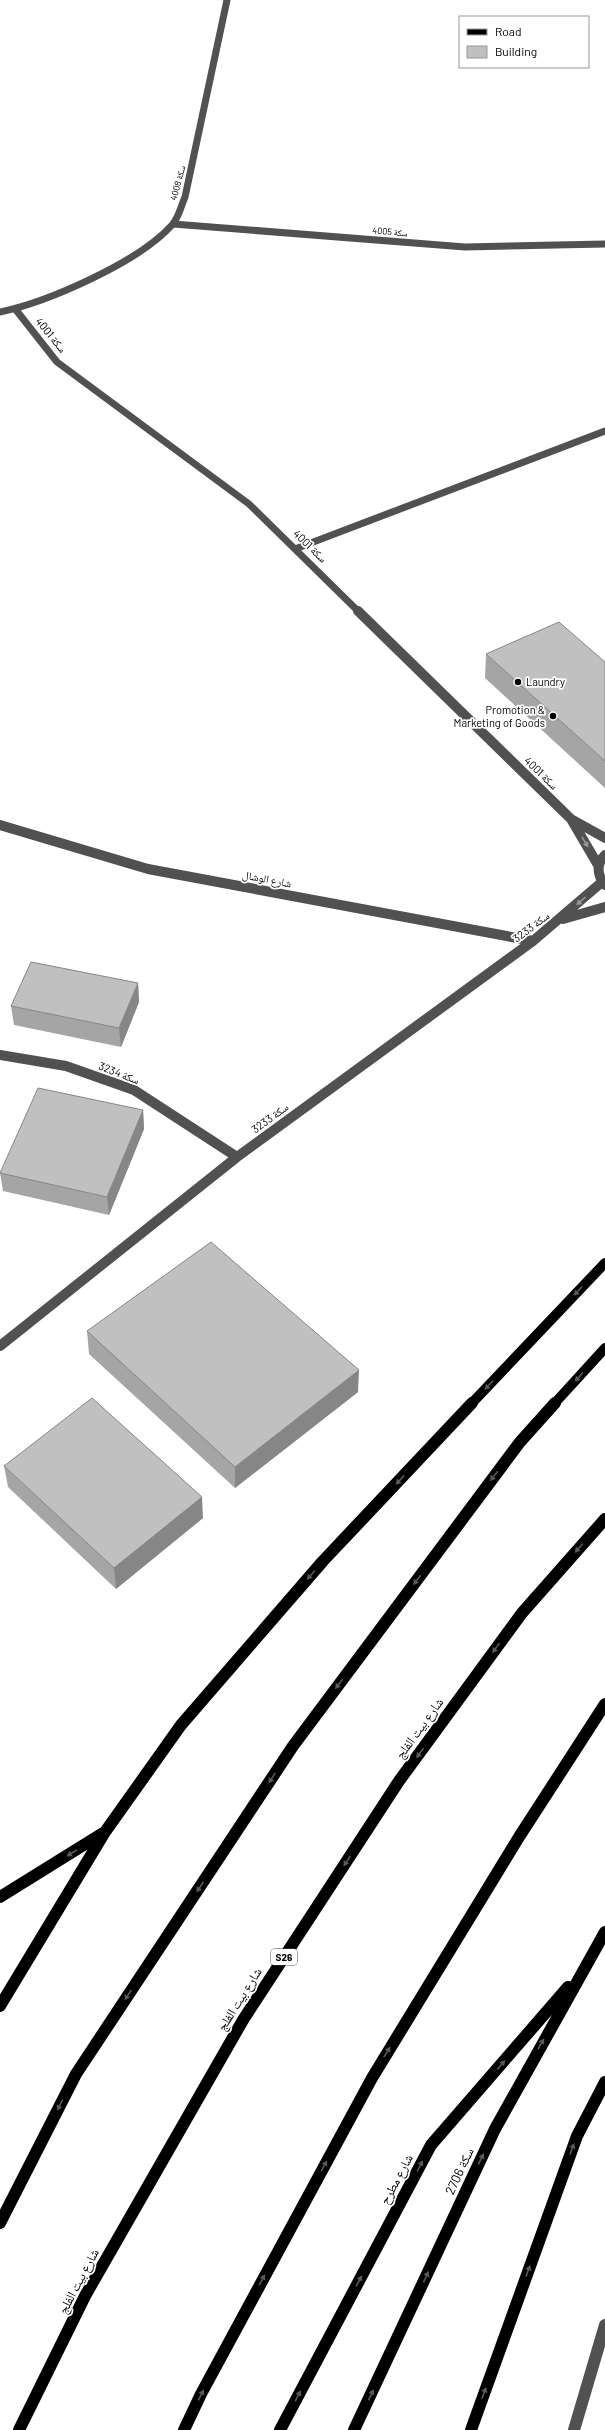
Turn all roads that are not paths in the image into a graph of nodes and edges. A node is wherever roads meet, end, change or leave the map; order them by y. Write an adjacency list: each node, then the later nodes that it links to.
1 (227, 0): 2 (street, سكة 4008)
2 (173, 224): 3 (street, سكة 4005); 4 (street, سكة 4008)
3 (605, 244)
4 (16, 310): 5 (street, سكة 4008); 7 (street, سكة 4001)
5 (0, 312)
6 (605, 431): 7 (street)
7 (295, 549): 8 (street, سكة 4001)
8 (571, 819): 10 (street, سكة 4001); 12 (street, سكة 4001, one-way to 12)
9 (0, 825): 16 (street, شارع الوشال)
10 (605, 838)
11 (605, 855): 12 (street)
12 (598, 865): 13 (street, سكة 4001)
13 (604, 884): 15 (street, سكة 3233, one-way to 15)
14 (605, 907): 15 (street, سكة 3233)
15 (561, 919): 16 (street, سكة 3233)
16 (533, 941): 18 (street, سكة 3233)
17 (0, 1055): 18 (street, سكة 3234)
18 (237, 1157): 20 (street, سكة 3233)
19 (605, 1263): 24 (main road, one-way to 24)
20 (0, 1346)
21 (605, 1348): 30 (main road, one-way to 30)
22 (605, 1519): 32 (main road, شارع بيت الفلج / S26, one-way to 32)
23 (605, 1704): 33 (main road, one-way to 23)
24 (105, 1832): 25 (main road, one-way to 25); 28 (main road)
25 (0, 1897)
26 (605, 1932): 27 (main road, سكة 2706)
27 (582, 1971): 34 (main road, شارع مطرح, one-way to 27); 35 (main road, سكة 2706, one-way to 27)
28 (0, 2006)
29 (605, 2082): 36 (main road, one-way to 29)
30 (0, 2223)
31 (605, 2325): 37 (street)
32 (19, 2430)
33 (184, 2430)
34 (280, 2430)
35 (354, 2430)
36 (471, 2430)
37 (574, 2430)

